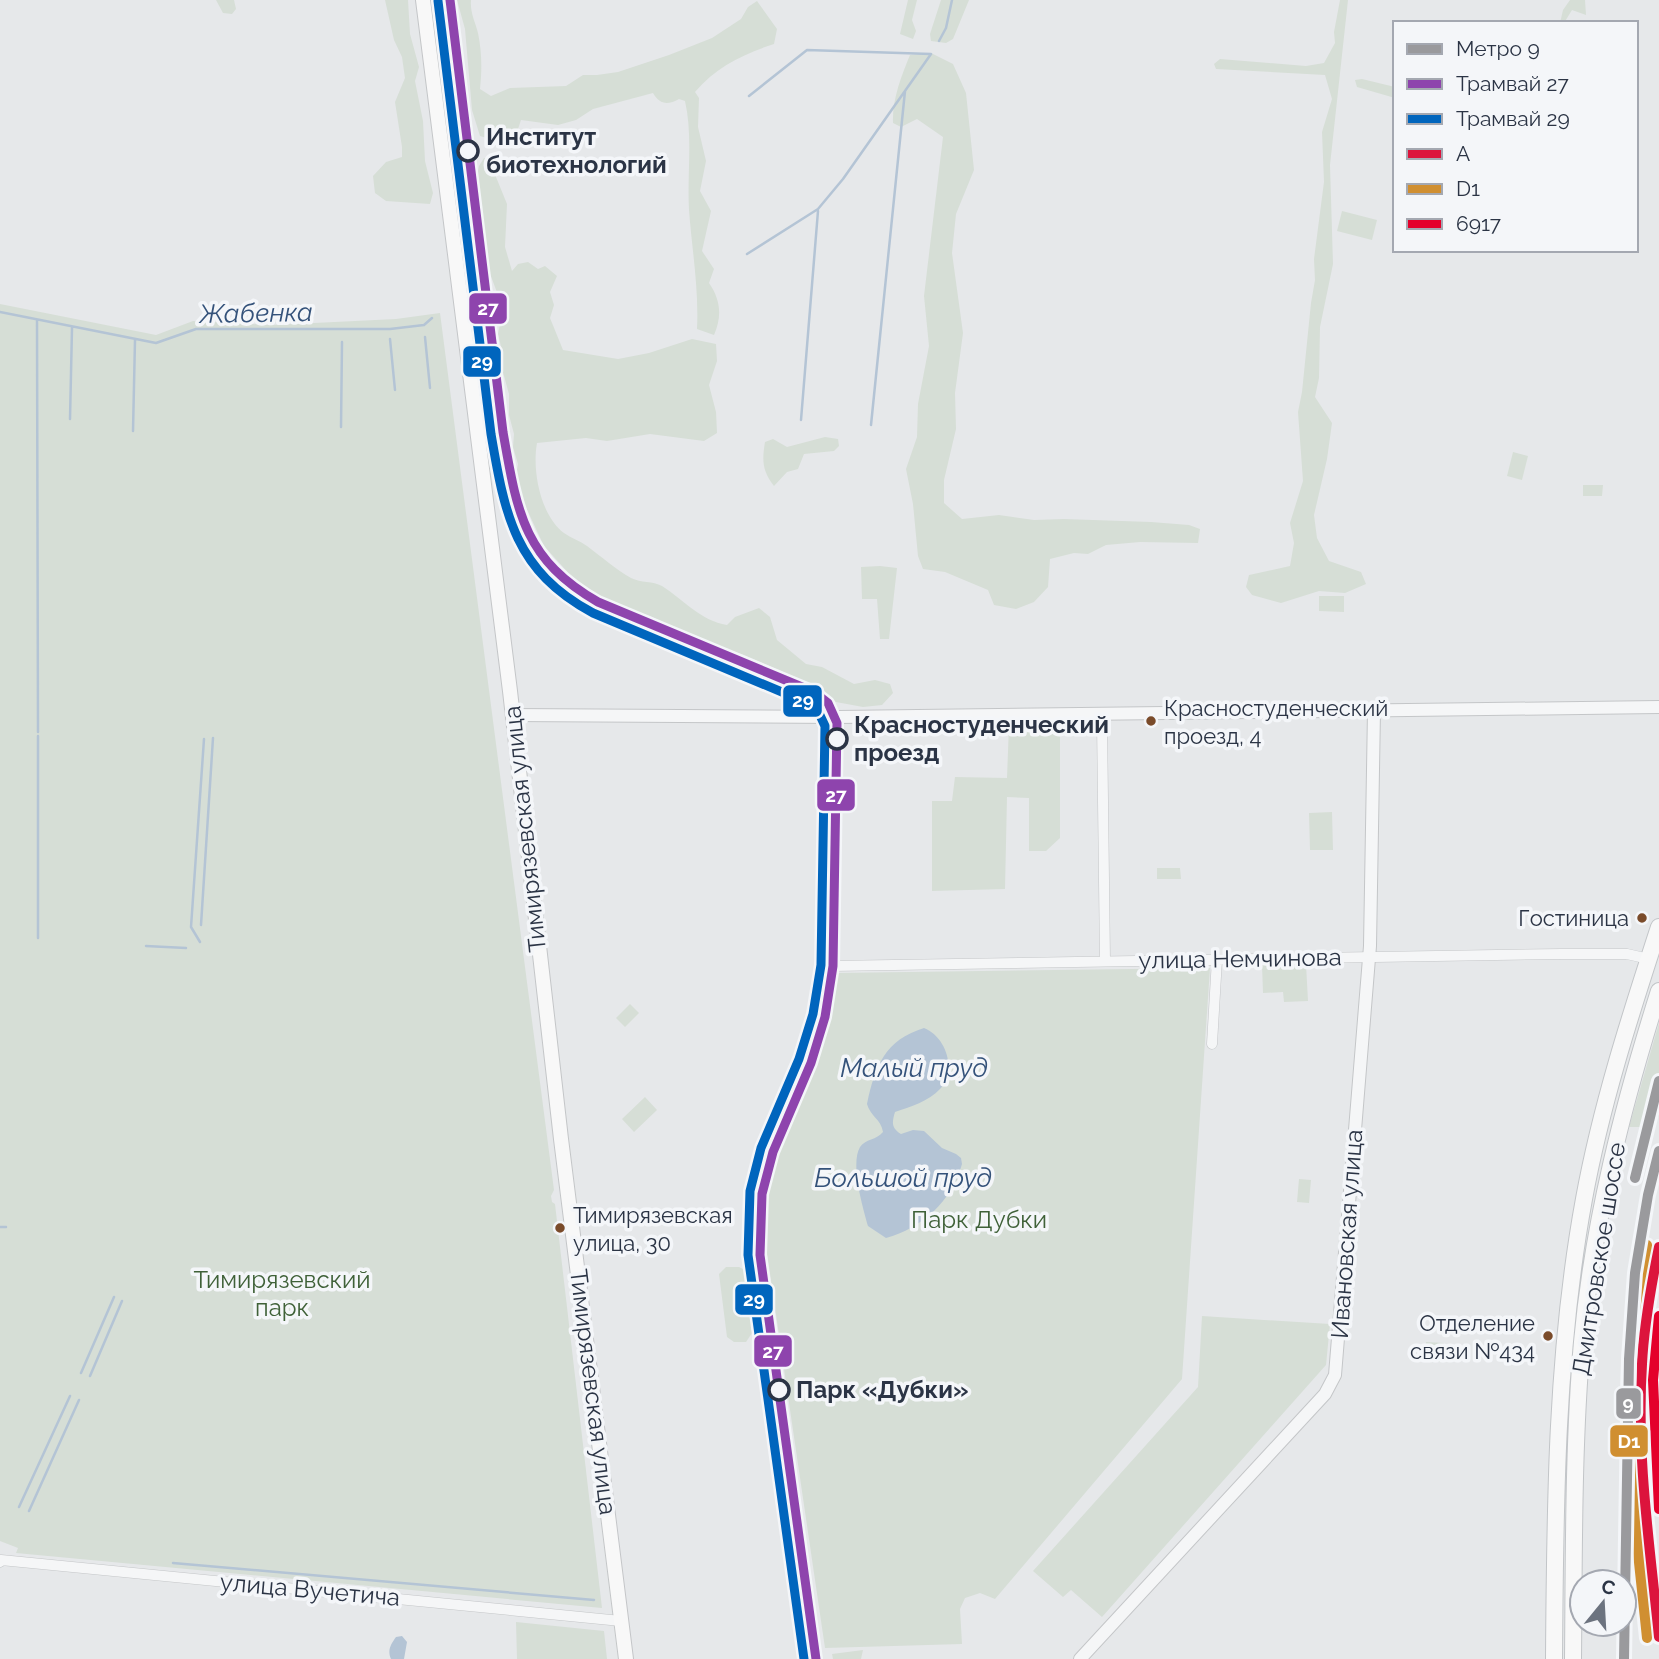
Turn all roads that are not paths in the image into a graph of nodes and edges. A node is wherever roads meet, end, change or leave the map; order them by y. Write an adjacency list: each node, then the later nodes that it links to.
1 (423, 0): 4 (main road, Тимирязевская улица)
2 (1659, 707): 3 (street)
3 (1374, 711): 5 (street); 8 (street, Ивановская улица)
4 (512, 715): 5 (street); 16 (main road, Тимирязевская улица)
5 (832, 717): 12 (street)
6 (1102, 721): 11 (street)
7 (1659, 928): 10 (main road, Дмитровское шоссе)
8 (1369, 956): 9 (street, улица Немчинова); 10 (street, улица Немчинова); 19 (street, Ивановская улица)
9 (1217, 959): 11 (street, улица Немчинова); 14 (street)
10 (1649, 959): 20 (main road, Дмитровское шоссе)
11 (1105, 961): 12 (street, улица Немчинова)
12 (831, 966): 18 (street)
13 (1659, 991): 21 (main road, Дмитровское шоссе)
14 (1212, 1044)
15 (0, 1562): 16 (street, улица Вучетича)
16 (621, 1621): 17 (main road, Тимирязевская улица)
17 (626, 1659)
18 (813, 1659)
19 (1080, 1659)
20 (1553, 1659)
21 (1573, 1659)

